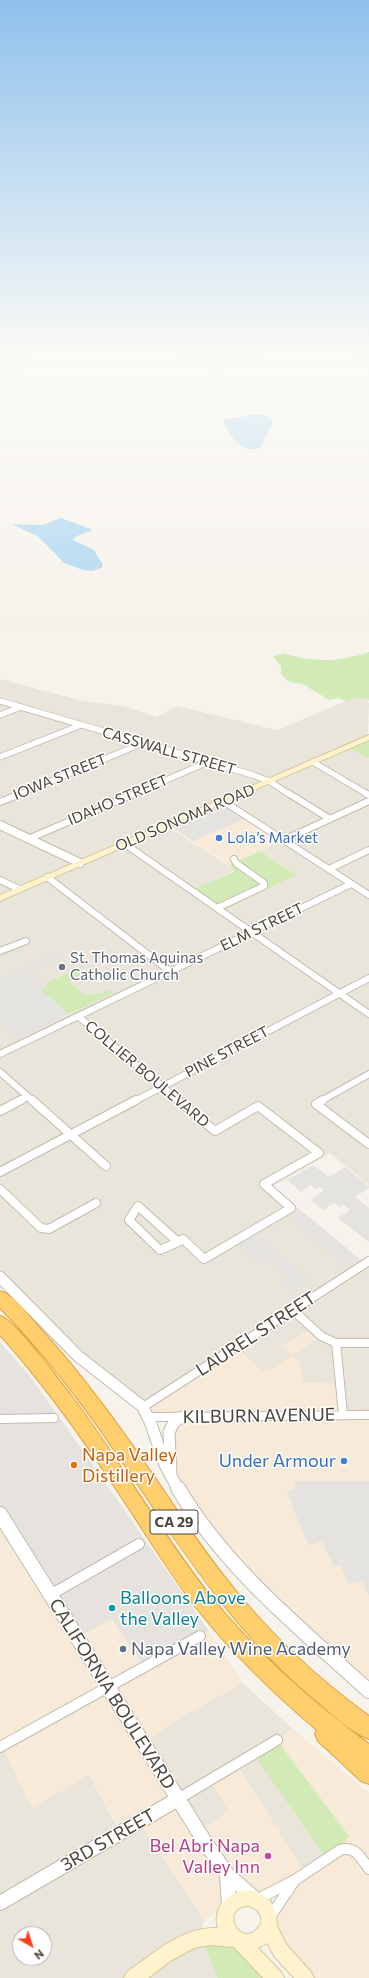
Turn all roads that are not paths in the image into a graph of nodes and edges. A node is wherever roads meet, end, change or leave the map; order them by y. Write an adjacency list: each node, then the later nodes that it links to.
1 (0, 701): 2 (street, CASSWALL STREET)
2 (21, 707): 3 (street); 4 (street, CASSWALL STREET)
3 (0, 715)
4 (81, 725): 6 (street, CASSWALL STREET); 7 (street)
5 (369, 737): 9 (main road, OLD SONOMA ROAD)
6 (143, 743): 8 (street, CASSWALL STREET); 14 (street, IOWA STREET)
7 (0, 757)
8 (208, 762): 10 (street, CASSWALL STREET); 17 (street, IDAHO STREET)
9 (313, 762): 10 (main road, OLD SONOMA ROAD); 11 (street)
10 (270, 781): 12 (main road, OLD SONOMA ROAD); 15 (street, CASSWALL STREET)
11 (369, 795)
12 (223, 801): 18 (street); 19 (main road, OLD SONOMA ROAD)
13 (369, 801): 15 (street)
14 (0, 802)
15 (330, 819): 18 (street)
16 (0, 825): 17 (street)
17 (28, 839): 22 (street)
18 (284, 840): 23 (street)
19 (125, 844): 22 (main road, OLD SONOMA ROAD); 30 (street)
20 (369, 850): 23 (street)
21 (234, 859): 30 (street)
22 (80, 863): 24 (main road, OLD SONOMA ROAD)
23 (329, 869): 26 (street)
24 (47, 877): 27 (main road, OLD SONOMA ROAD); 34 (street)
25 (0, 880): 27 (street)
26 (351, 884): 28 (street); 31 (street, ELM STREET)
27 (19, 889): 29 (main road, OLD SONOMA ROAD)
28 (369, 895)
29 (0, 898)
30 (217, 908): 31 (street)
31 (252, 932): 34 (street, ELM STREET); 36 (street)
32 (26, 941): 33 (street)
33 (0, 951)
34 (171, 972): 38 (street, ELM STREET)
35 (369, 978): 36 (street, PINE STREET)
36 (339, 993): 37 (street); 42 (street, PINE STREET)
37 (369, 1014)
38 (79, 1017): 39 (street, ELM STREET); 42 (street, COLLIER BOULEVARD)
39 (0, 1054)
40 (0, 1072): 43 (street)
41 (369, 1074): 46 (street)
42 (161, 1087): 45 (street, PINE STREET); 51 (street, COLLIER BOULEVARD)
43 (28, 1097): 44 (street); 45 (street)
44 (0, 1111)
45 (70, 1135): 47 (street); 48 (street, PINE STREET)
46 (369, 1144)
47 (106, 1166)
48 (0, 1172)
49 (0, 1189): 50 (street)
50 (96, 1203)
51 (178, 1242): 51 (street, COLLIER BOULEVARD)
52 (369, 1261): 55 (street, LAUREL STREET)
53 (0, 1277): 59 (street)
54 (0, 1297): 74 (highway, CA 29)
55 (293, 1310): 57 (street); 59 (street, LAUREL STREET)
56 (0, 1323): 70 (highway, CA 29)
57 (336, 1343): 58 (street); 60 (street)
58 (369, 1343)
59 (143, 1407): 62 (street)
60 (343, 1414): 61 (street, KILBURN AVENUE); 63 (street, KILBURN AVENUE)
61 (369, 1415)
62 (149, 1417): 63 (street, KILBURN AVENUE); 66 (street)
63 (182, 1417): 66 (street)
64 (54, 1418): 65 (street)
65 (0, 1419)
66 (173, 1480): 73 (street)
67 (0, 1514): 69 (street, CALIFORNIA BOULEVARD)
68 (139, 1544): 69 (street)
69 (50, 1594): 72 (street, CALIFORNIA BOULEVARD)
70 (215, 1617): 77 (highway, CA 29); 78 (highway)
71 (200, 1636): 72 (street)
72 (108, 1687): 76 (street); 79 (street, CALIFORNIA BOULEVARD)
73 (369, 1691)
74 (368, 1729)
75 (278, 1740): 79 (street, 3RD STREET)
76 (0, 1747)
77 (369, 1757)
78 (369, 1774)
79 (178, 1799): 81 (street, CALIFORNIA BOULEVARD); 84 (street, 3RD STREET)
80 (369, 1869): 82 (street)
81 (227, 1874): 83 (street, CALIFORNIA BOULEVARD); 85 (street, CALIFORNIA BOULEVARD)
82 (295, 1880): 83 (street); 86 (street)
83 (255, 1899): 85 (main road); 86 (main road)
84 (0, 1903)
85 (229, 1906): 87 (main road)
86 (269, 1923): 87 (main road); 90 (main road)
87 (238, 1940): 88 (main road); 89 (main road)
88 (133, 1978)
89 (275, 1978)
90 (305, 1978)

